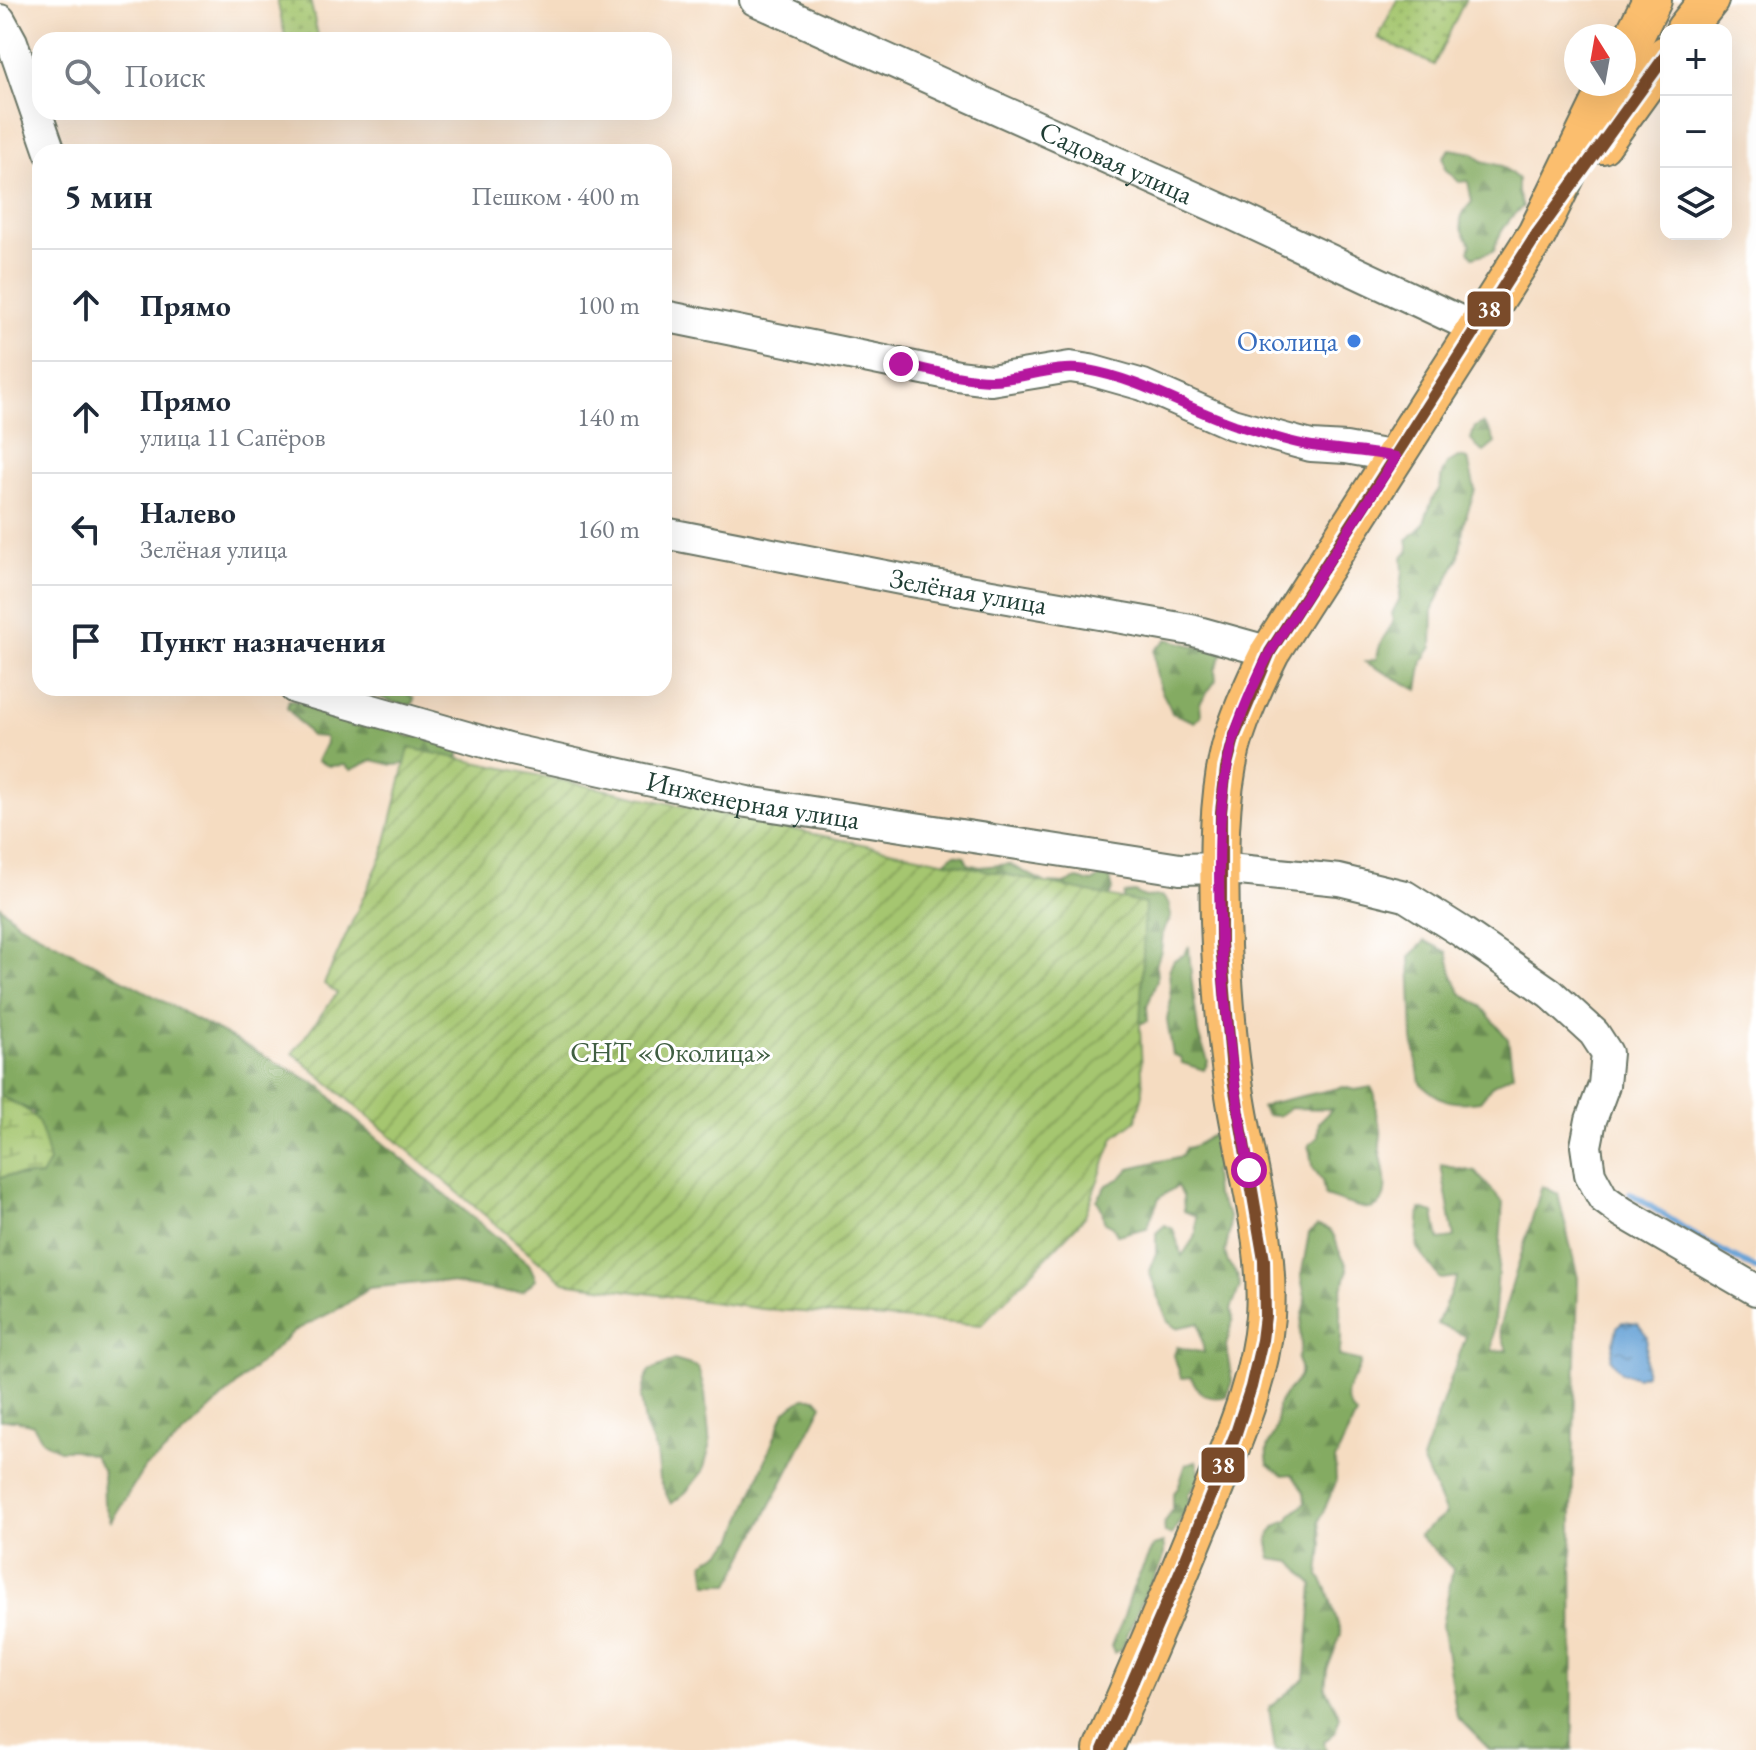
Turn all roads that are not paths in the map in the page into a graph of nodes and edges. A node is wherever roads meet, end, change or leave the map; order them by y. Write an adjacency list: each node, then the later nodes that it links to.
1 (755, 0): 14 (street, Садовая улица)
2 (1652, 0): 5 (main road)
3 (1709, 0): 4 (main road)
4 (1690, 24)
5 (1636, 33)
6 (4, 35): 9 (street)
7 (1660, 63): 12 (main road)
8 (1604, 96): 12 (main road)
9 (32, 106)
10 (37, 120): 11 (street)
11 (47, 144)
12 (1537, 234): 14 (main road)
13 (672, 318): 15 (street)
14 (1477, 329): 15 (main road)
15 (1396, 457): 17 (main road)
16 (672, 535): 17 (street, Зелёная улица)
17 (1270, 652): 19 (main road)
18 (323, 696): 19 (street, Инженерная улица)
19 (1219, 868): 20 (street, Инженерная улица); 21 (main road)
20 (1756, 1290)
21 (1103, 1750)

